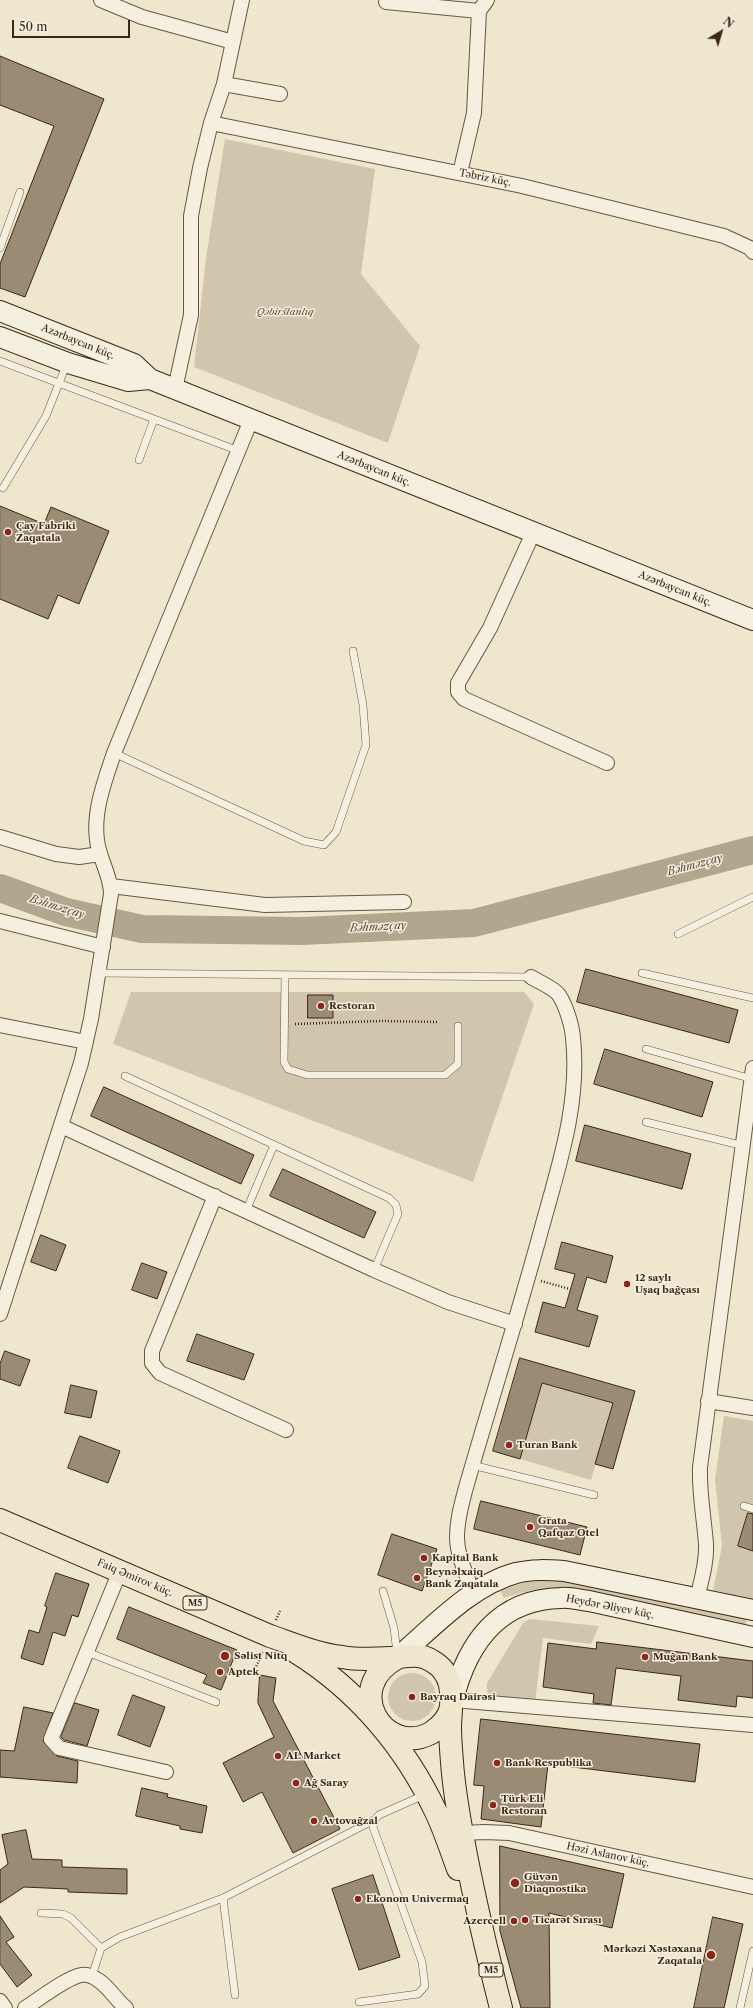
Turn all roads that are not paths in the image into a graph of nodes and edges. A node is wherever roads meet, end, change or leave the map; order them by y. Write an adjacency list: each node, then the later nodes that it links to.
1 (100, 0): 5 (street)
2 (242, 0): 5 (street)
3 (386, 2): 4 (street)
4 (483, 5): 9 (street)
5 (233, 42): 6 (street)
6 (224, 84): 7 (street); 8 (street)
7 (280, 94)
8 (211, 123): 9 (street, Təbriz küç.); 19 (street)
9 (460, 173): 12 (street, Təbriz küç.)
10 (20, 192): 11 (lane)
11 (0, 248)
12 (753, 252)
13 (0, 311): 17 (main road, Azərbaycan küç.)
14 (0, 337): 16 (main road)
15 (0, 361): 18 (lane)
16 (68, 363): 17 (main road); 18 (lane)
17 (150, 379): 19 (main road, Azərbaycan küç.)
18 (59, 384): 20 (lane); 24 (lane)
19 (175, 389): 21 (main road, Azərbaycan küç.)
20 (154, 419): 22 (lane); 23 (lane)
21 (251, 420): 22 (street); 25 (main road, Azərbaycan küç.)
22 (239, 451): 28 (street)
23 (139, 460)
24 (3, 488)
25 (533, 533): 26 (main road, Azərbaycan küç.); 29 (street)
26 (753, 620)
27 (353, 651): 28 (lane)
28 (114, 753): 31 (street)
29 (607, 763)
30 (0, 837): 31 (street)
31 (100, 854): 32 (street)
32 (111, 890): 34 (street); 37 (street)
33 (753, 897): 36 (lane)
34 (404, 902)
35 (0, 921): 37 (street)
36 (678, 934)
37 (103, 943): 38 (street)
38 (98, 973): 40 (lane); 45 (street)
39 (642, 973): 42 (lane)
40 (285, 975): 41 (lane); 44 (lane)
41 (531, 977): 57 (street)
42 (753, 998)
43 (0, 1025): 45 (street)
44 (458, 1026)
45 (86, 1042): 50 (street)
46 (646, 1049): 47 (lane)
47 (752, 1074): 52 (street)
48 (125, 1076): 51 (lane)
49 (646, 1122): 52 (lane)
50 (61, 1126): 53 (street); 56 (street)
51 (274, 1145): 54 (lane); 55 (lane)
52 (744, 1146): 58 (street)
53 (215, 1196): 54 (street); 60 (street)
54 (246, 1211): 55 (street)
55 (374, 1270): 57 (street)
56 (0, 1314)
57 (515, 1324): 61 (street)
58 (708, 1401): 59 (street); 69 (street)
59 (753, 1408)
60 (286, 1430)
61 (472, 1465): 62 (lane); 68 (street)
62 (594, 1495)
63 (744, 1506): 64 (lane)
64 (753, 1509)
65 (0, 1520): 66 (highway, Faiq Əmirov küç. / M5)
66 (120, 1571): 71 (highway, Faiq Əmirov küç. / M5); 73 (street)
67 (383, 1591): 74 (lane)
68 (473, 1593): 69 (main road); 74 (main road)
69 (697, 1599): 70 (main road)
70 (753, 1610)
71 (270, 1636): 74 (highway); 77 (highway)
72 (750, 1636): 75 (main road, Heydər Əliyev küç.)
73 (87, 1652): 76 (lane); 79 (street)
74 (397, 1658): 75 (highway); 77 (highway)
75 (453, 1700): 77 (highway); 78 (street); 82 (highway)
76 (216, 1702)
77 (382, 1725): 80 (highway)
78 (753, 1725)
79 (166, 1772)
80 (427, 1793): 81 (lane); 86 (highway)
81 (374, 1820): 84 (lane); 92 (lane)
82 (462, 1833): 83 (street, Həzi Aslanov küç.); 86 (highway)
83 (753, 1887)
84 (223, 1898): 87 (lane); 90 (lane)
85 (41, 1913): 87 (lane)
86 (482, 1932): 96 (highway, M5)
87 (101, 1948): 89 (lane)
88 (753, 1951): 97 (lane)
89 (92, 1976): 94 (street); 95 (street)
90 (236, 1995)
91 (0, 2001): 93 (street)
92 (359, 2002)
93 (4, 2008)
94 (25, 2008)
95 (126, 2008)
96 (501, 2008)
97 (740, 2008)

